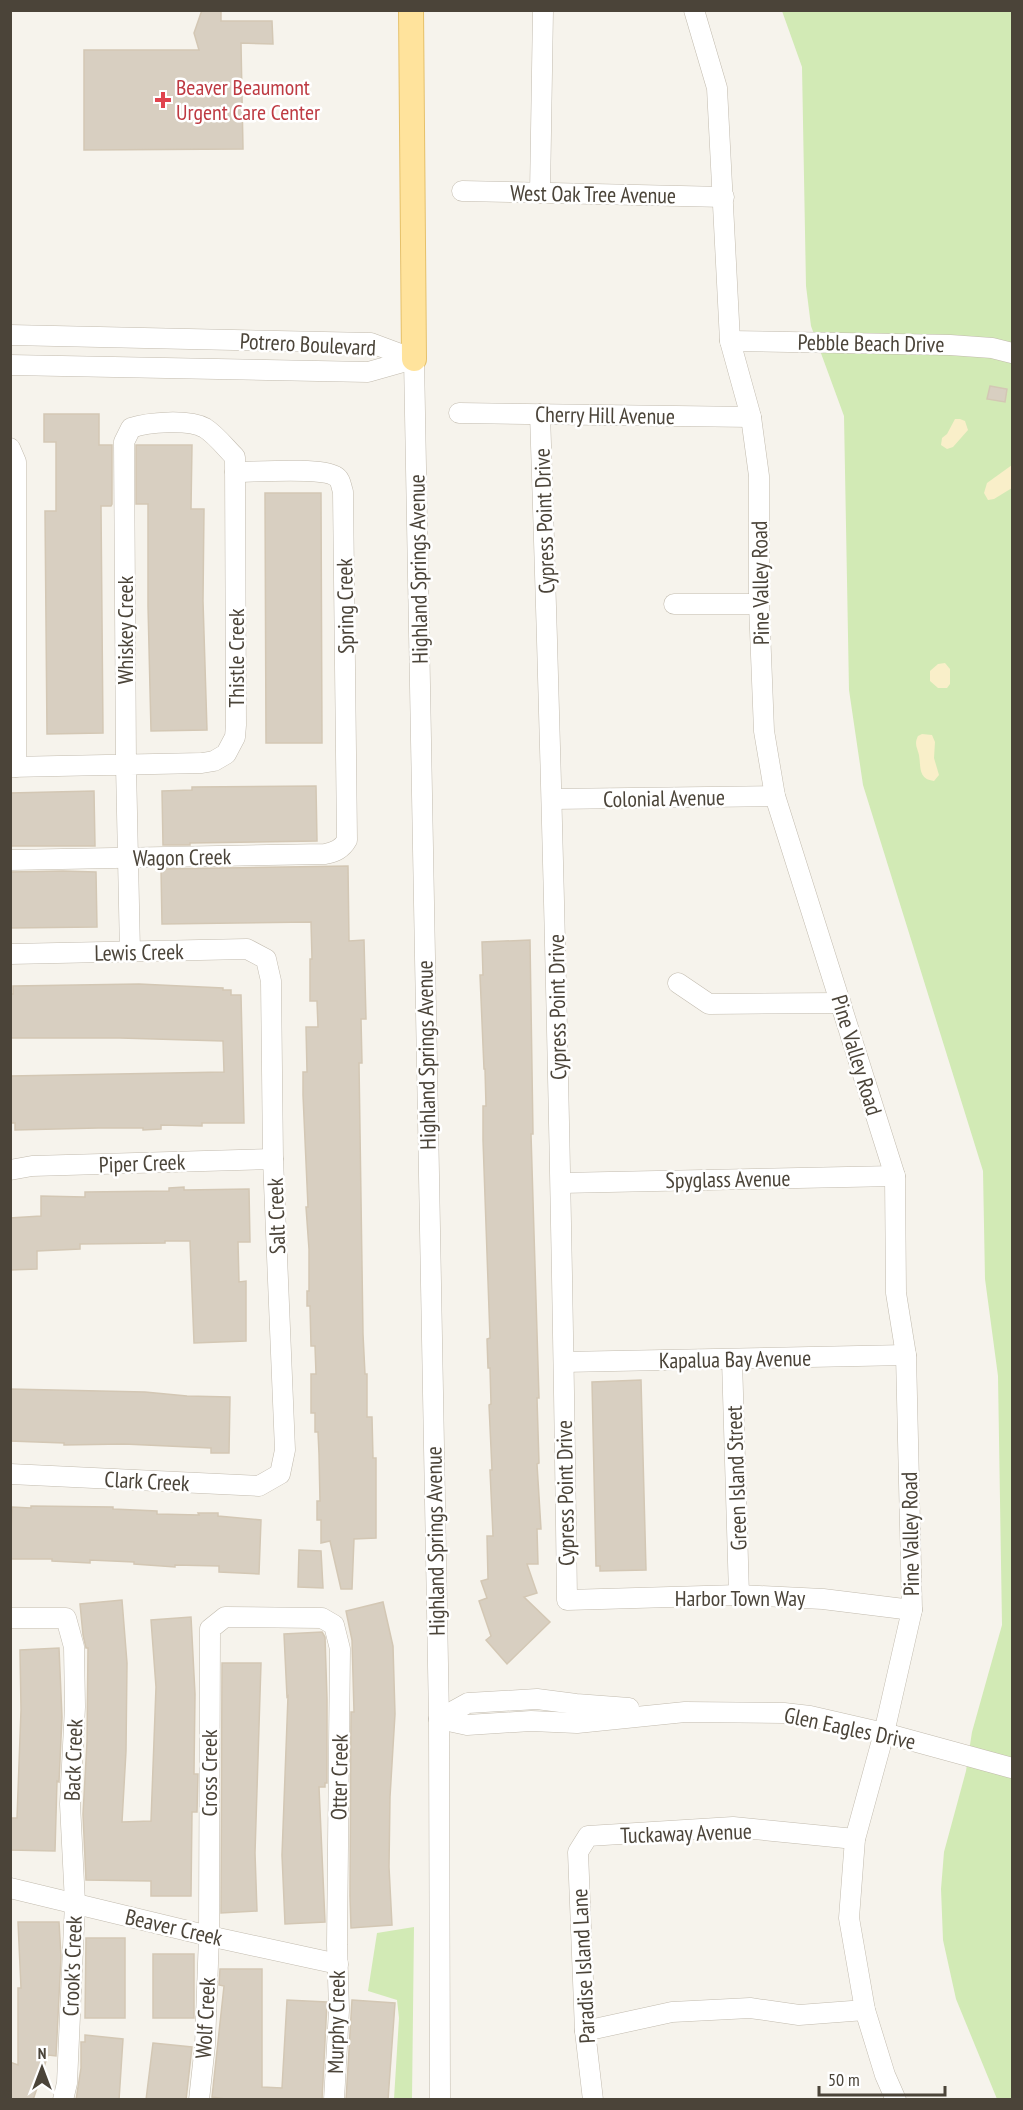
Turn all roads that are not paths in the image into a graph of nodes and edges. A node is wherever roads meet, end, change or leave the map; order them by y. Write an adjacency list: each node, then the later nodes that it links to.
1 (411, 10): 10 (main road, Highland Springs Avenue)
2 (543, 10): 5 (street)
3 (694, 10): 6 (street, Pine Valley Road)
4 (462, 190): 5 (street, West Oak Tree Avenue)
5 (540, 192): 6 (street, West Oak Tree Avenue)
6 (724, 197): 8 (street, Pine Valley Road)
7 (10, 336): 10 (street, Potrero Boulevard)
8 (730, 341): 9 (street, Pebble Beach Drive); 14 (street, Pine Valley Road)
9 (1012, 352)
10 (414, 358): 11 (street, Potrero Boulevard); 47 (street, Highland Springs Avenue)
11 (10, 365)
12 (459, 413): 13 (street, Cherry Hill Avenue)
13 (540, 414): 14 (street, Cherry Hill Avenue); 22 (street, Cypress Point Drive)
14 (751, 417): 18 (street, Pine Valley Road)
15 (13, 455): 20 (street)
16 (235, 464): 19 (street, Thistle Creek); 19 (street, Whiskey Creek); 23 (street, Spring Creek)
17 (674, 604): 18 (street)
18 (759, 604): 21 (street, Pine Valley Road)
19 (126, 766): 20 (street, Thistle Creek); 24 (street, Whiskey Creek)
20 (13, 767)
21 (775, 796): 22 (street, Colonial Avenue); 30 (street, Pine Valley Road)
22 (553, 799): 34 (street, Cypress Point Drive)
23 (347, 840): 24 (street, Wagon Creek)
24 (128, 858): 25 (street, Wagon Creek); 26 (street, Whiskey Creek)
25 (10, 860)
26 (130, 952): 27 (street, Lewis Creek); 28 (street, Lewis Creek)
27 (10, 954)
28 (266, 958): 31 (street, Salt Creek)
29 (678, 983): 30 (street)
30 (841, 1004): 33 (street, Pine Valley Road)
31 (273, 1159): 32 (street, Piper Creek); 39 (street, Salt Creek)
32 (10, 1170)
33 (895, 1176): 34 (street, Spyglass Avenue); 35 (street, Pine Valley Road)
34 (561, 1183): 37 (street, Cypress Point Drive)
35 (906, 1355): 36 (street, Kapalua Bay Avenue); 42 (street, Pine Valley Road)
36 (732, 1360): 37 (street, Kapalua Bay Avenue); 40 (street, Green Island Street)
37 (564, 1362): 41 (street, Cypress Point Drive)
38 (10, 1474): 39 (street, Clark Creek)
39 (280, 1474)
40 (740, 1595): 41 (street, Harbor Town Way); 42 (street, Harbor Town Way)
41 (567, 1600)
42 (912, 1610): 49 (street, Pine Valley Road)
43 (225, 1617): 55 (street, Cross Creek); 56 (street, Otter Creek)
44 (10, 1618): 54 (street, Back Creek)
45 (551, 1701): 46 (street); 47 (street); 48 (street)
46 (576, 1717): 48 (street); 49 (street, Glen Eagles Drive)
47 (439, 1719): 48 (street); 62 (street, Highland Springs Avenue)
48 (552, 1725)
49 (884, 1733): 50 (street, Glen Eagles Drive); 52 (street, Pine Valley Road)
50 (1012, 1768)
51 (588, 1836): 52 (street, Tuckaway Avenue); 58 (street, Paradise Island Lane)
52 (855, 1839): 57 (street, Pine Valley Road)
53 (10, 1888): 54 (street, Beaver Creek)
54 (75, 1903): 55 (street, Beaver Creek); 59 (street, Crook's Creek)
55 (209, 1936): 56 (street, Beaver Creek); 60 (street, Wolf Creek)
56 (337, 1954): 61 (street, Murphy Creek)
57 (865, 2010): 58 (street); 64 (street, Pine Valley Road)
58 (585, 2031): 63 (street, Paradise Island Lane)
59 (63, 2100)
60 (199, 2100)
61 (334, 2100)
62 (440, 2100)
63 (593, 2100)
64 (896, 2100)

